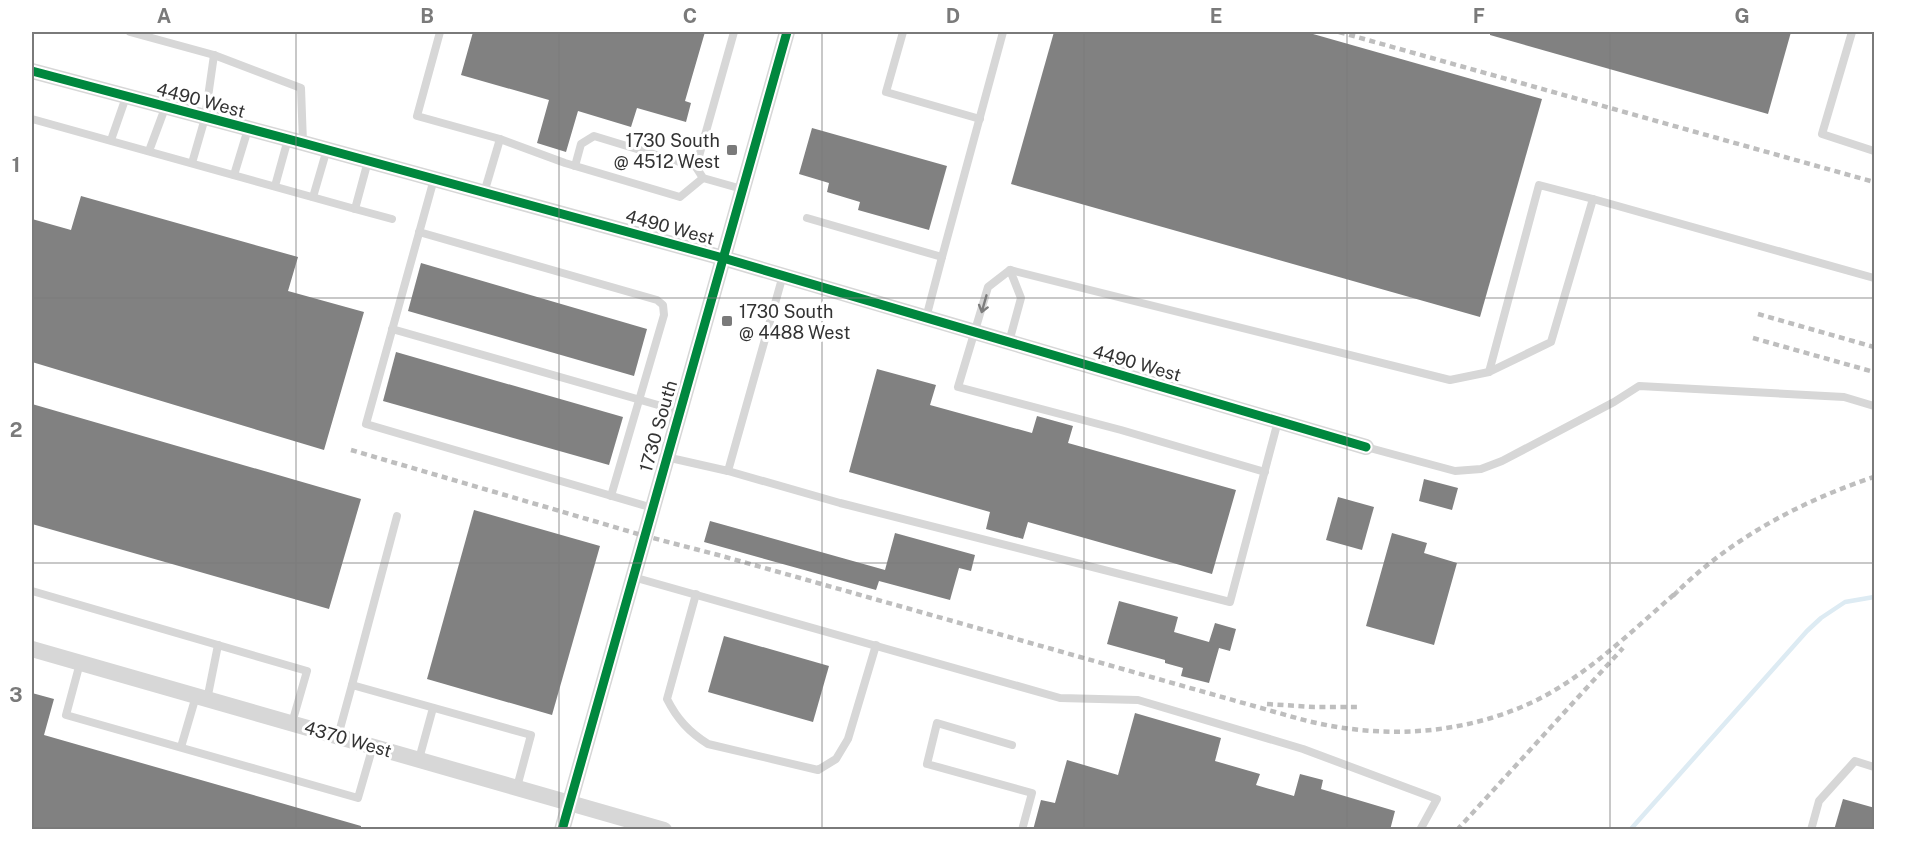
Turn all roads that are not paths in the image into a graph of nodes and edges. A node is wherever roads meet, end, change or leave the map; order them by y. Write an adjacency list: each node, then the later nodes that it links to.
1 (130, 32): 8 (lane)
2 (440, 32): 16 (lane)
3 (734, 32): 25 (lane)
4 (787, 32): 30 (street, 1730 South)
5 (903, 32): 14 (lane)
6 (1003, 32): 14 (lane)
7 (1852, 32): 21 (lane)
8 (214, 54): 12 (lane); 18 (lane)
9 (32, 71): 10 (street, 4490 West)
10 (126, 97): 11 (street, 4490 West); 17 (lane)
11 (165, 108): 12 (street, 4490 West); 20 (lane)
12 (205, 118): 15 (street, 4490 West); 23 (lane)
13 (32, 119): 17 (lane)
14 (980, 119): 38 (lane)
15 (248, 129): 18 (street, 4490 West); 26 (lane)
16 (500, 139): 24 (lane); 31 (lane)
17 (111, 140): 20 (lane)
18 (296, 141): 19 (street, 4490 West); 29 (lane)
19 (327, 149): 22 (street, 4490 West); 32 (lane)
20 (149, 151): 23 (lane)
21 (1875, 152)
22 (368, 161): 28 (street, 4490 West); 34 (lane)
23 (192, 163): 26 (lane)
24 (575, 166): 25 (lane); 27 (lane)
25 (696, 167): 27 (lane)
26 (234, 175): 29 (lane)
27 (703, 178): 30 (lane)
28 (434, 179): 31 (street, 4490 West); 37 (lane)
29 (275, 186): 32 (lane)
30 (742, 189): 39 (street, 1730 South)
31 (484, 193): 39 (street, 4490 West)
32 (313, 197): 34 (lane)
33 (1593, 199): 42 (lane); 47 (lane); 47 (lane)
34 (355, 209): 36 (lane)
35 (807, 218): 38 (lane)
36 (392, 219)
37 (420, 232): 44 (lane); 48 (lane)
38 (942, 257): 43 (lane)
39 (723, 258): 41 (street, 4490 West); 50 (street, 1730 South)
40 (1010, 270): 45 (lane, one-way to 45); 46 (lane); 47 (lane)
41 (783, 275): 43 (street, 4490 West); 54 (lane)
42 (1875, 278)
43 (926, 318): 45 (street, 4490 West)
44 (392, 329): 48 (lane); 56 (lane)
45 (975, 332): 46 (street, 4490 West); 55 (lane)
46 (1009, 342): 51 (street, 4490 West)
47 (1489, 372)
48 (638, 399): 50 (lane); 56 (lane)
49 (1875, 406): 52 (lane)
50 (680, 411): 53 (street, 1730 South)
51 (1278, 421): 52 (street, 4490 West); 55 (lane)
52 (1366, 447)
53 (666, 457): 54 (lane); 57 (street, 1730 South)
54 (728, 471): 55 (lane)
55 (1265, 472)
56 (611, 496): 57 (lane)
57 (652, 508): 59 (street, 1730 South)
58 (398, 516): 66 (lane)
59 (633, 578): 61 (lane); 77 (street, 1730 South)
60 (32, 591): 62 (lane)
61 (696, 594): 63 (lane); 63 (lane)
62 (218, 645): 67 (lane); 69 (lane)
63 (876, 645): 81 (lane)
64 (32, 649): 65 (street, 4370 West)
65 (80, 663): 67 (street, 4370 West); 73 (lane)
66 (352, 685): 68 (lane); 70 (lane)
67 (201, 698): 69 (street, 4370 West); 73 (lane)
68 (433, 708): 74 (lane); 76 (lane)
69 (292, 723): 70 (street, 4370 West)
70 (338, 736): 72 (street, 4370 West)
71 (1012, 745): 80 (lane)
72 (373, 746): 73 (lane); 74 (street, 4370 West)
73 (181, 747)
74 (419, 759): 76 (street, 4370 West)
75 (1875, 767): 82 (lane)
76 (517, 787): 77 (street, 4370 West)
77 (569, 802): 78 (street, 1730 South); 79 (street, 4370 West)
78 (562, 830)
79 (664, 830)
80 (1022, 830)
81 (1420, 830)
82 (1811, 830)

